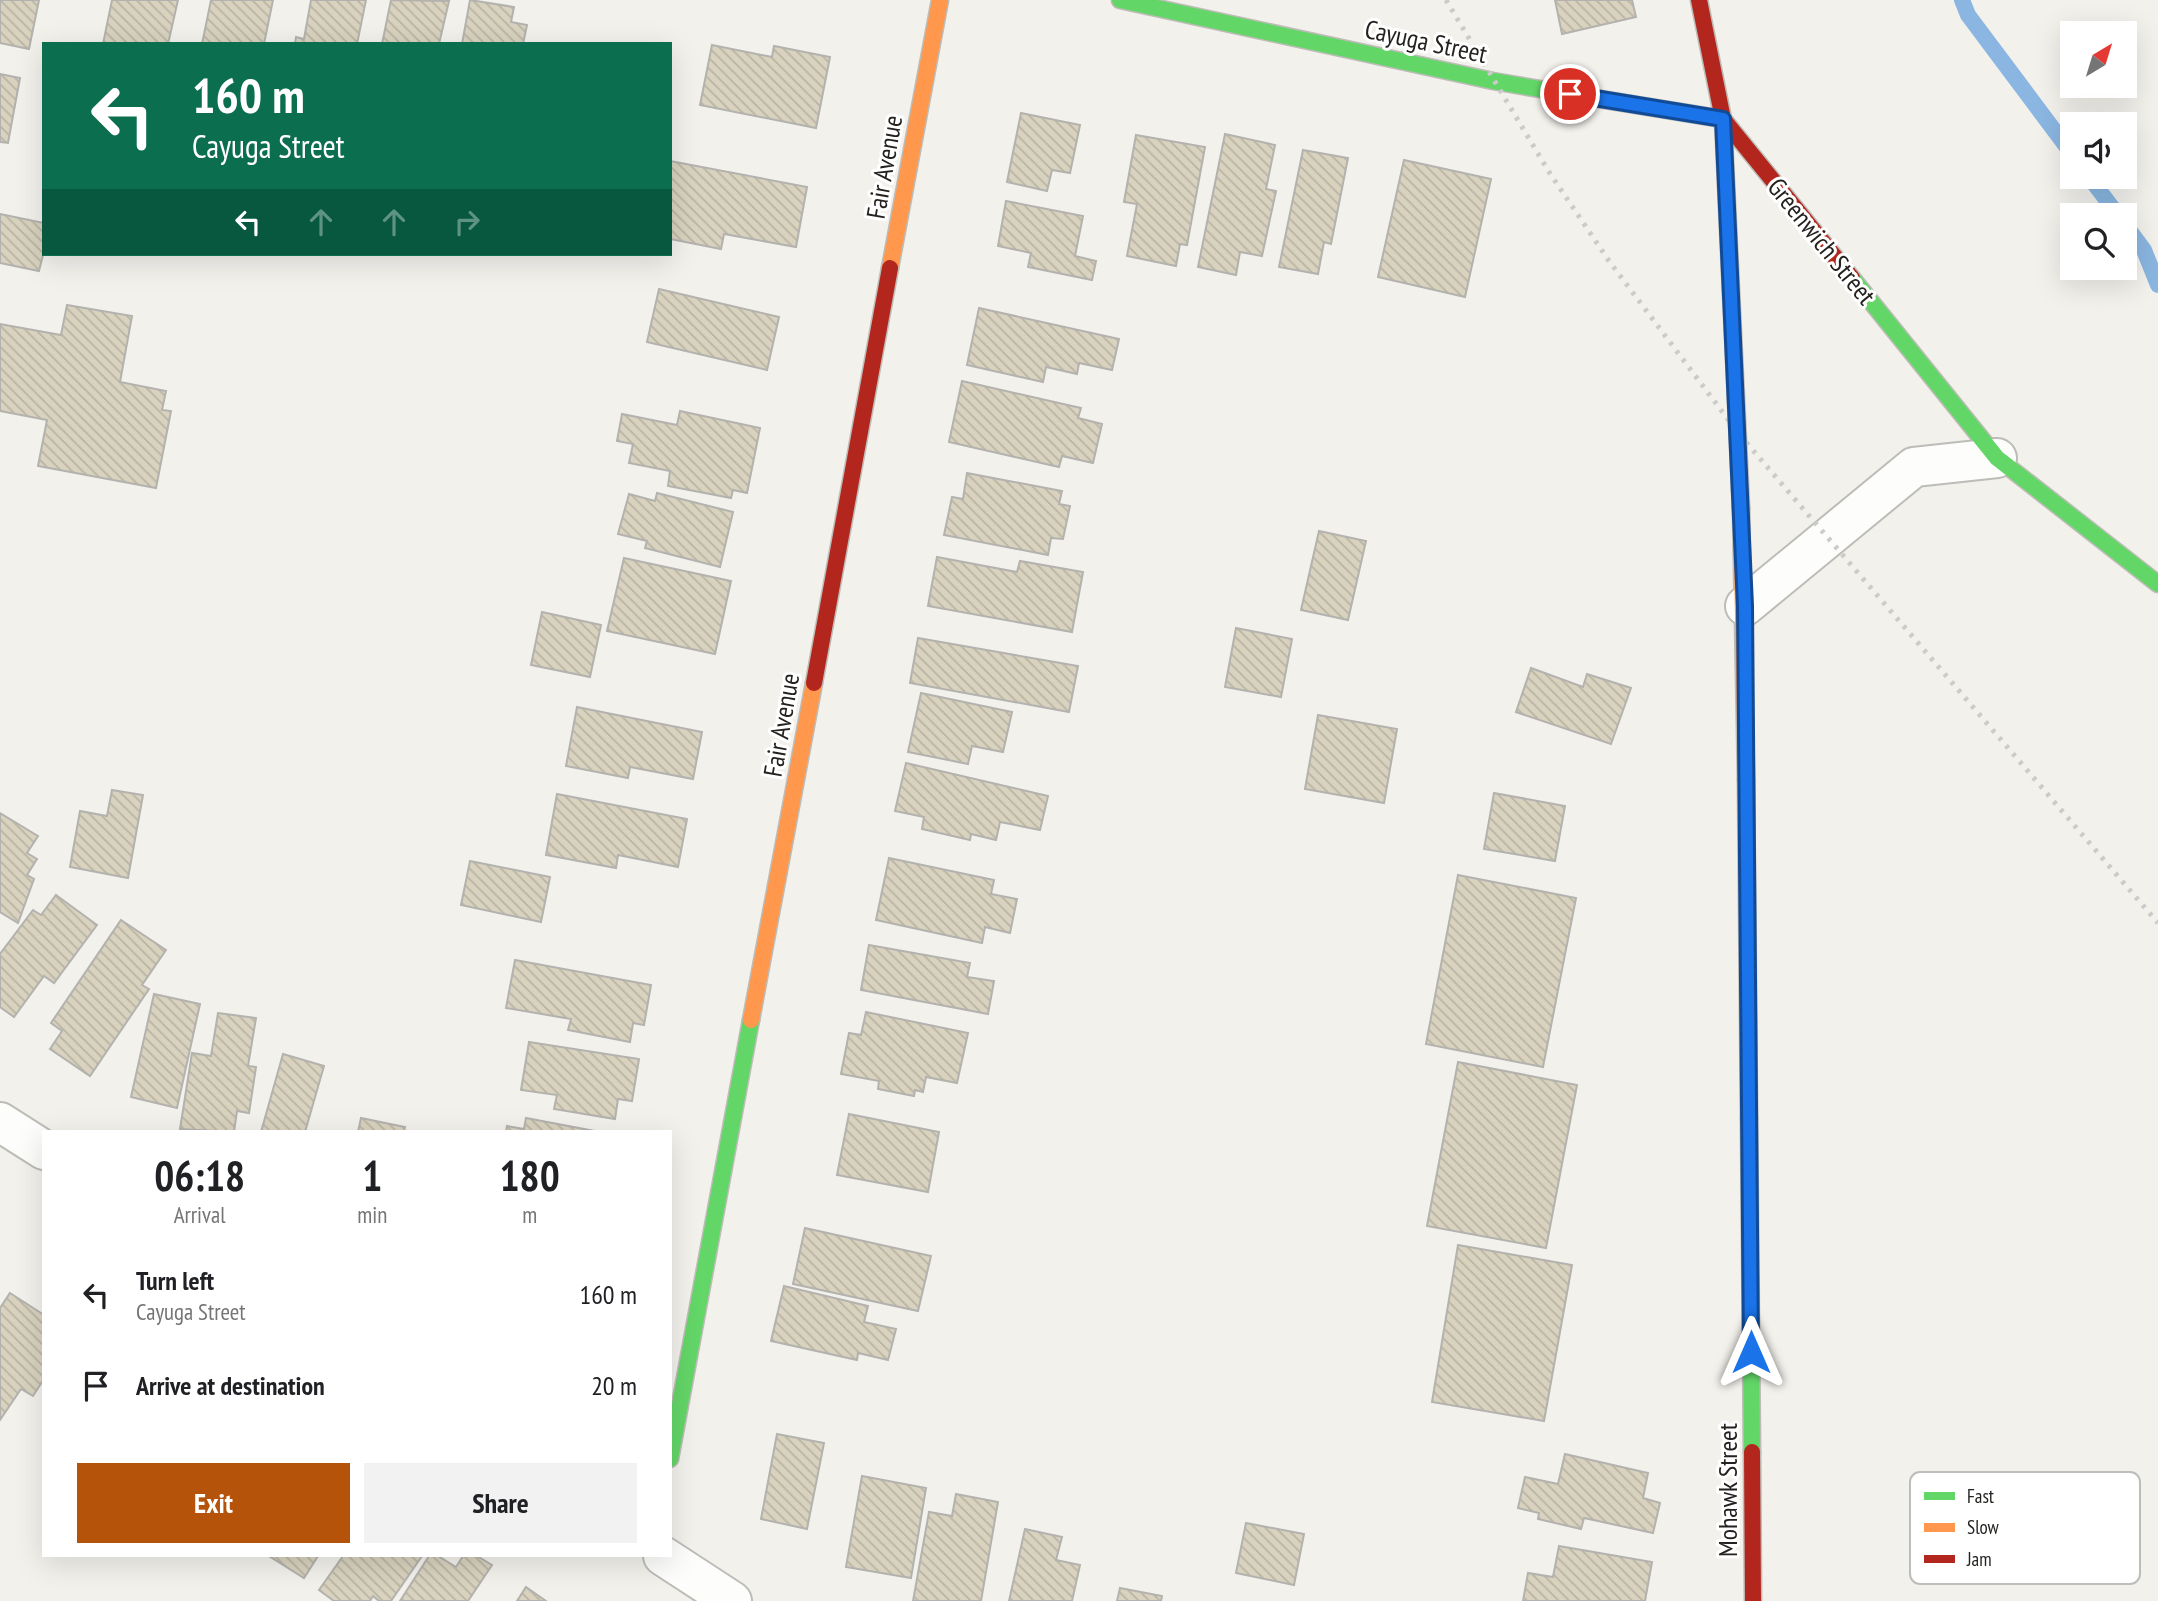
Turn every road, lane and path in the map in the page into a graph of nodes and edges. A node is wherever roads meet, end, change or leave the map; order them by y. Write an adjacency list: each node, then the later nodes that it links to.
1 (940, 0): 10 (street, Fair Avenue)
2 (1699, 0): 4 (street, Greenwich Street)
3 (1140, 2): 4 (street, Cayuga Street)
4 (1723, 119): 5 (street, Greenwich Street); 7 (street, Mohawk Street)
5 (1997, 458): 6 (street, Greenwich Street); 7 (street)
6 (2158, 584)
7 (1745, 606): 13 (street, Mohawk Street)
8 (0, 1122): 9 (street)
9 (42, 1149)
10 (672, 1448)
11 (665, 1557): 12 (street)
12 (732, 1601)
13 (1752, 1601)

